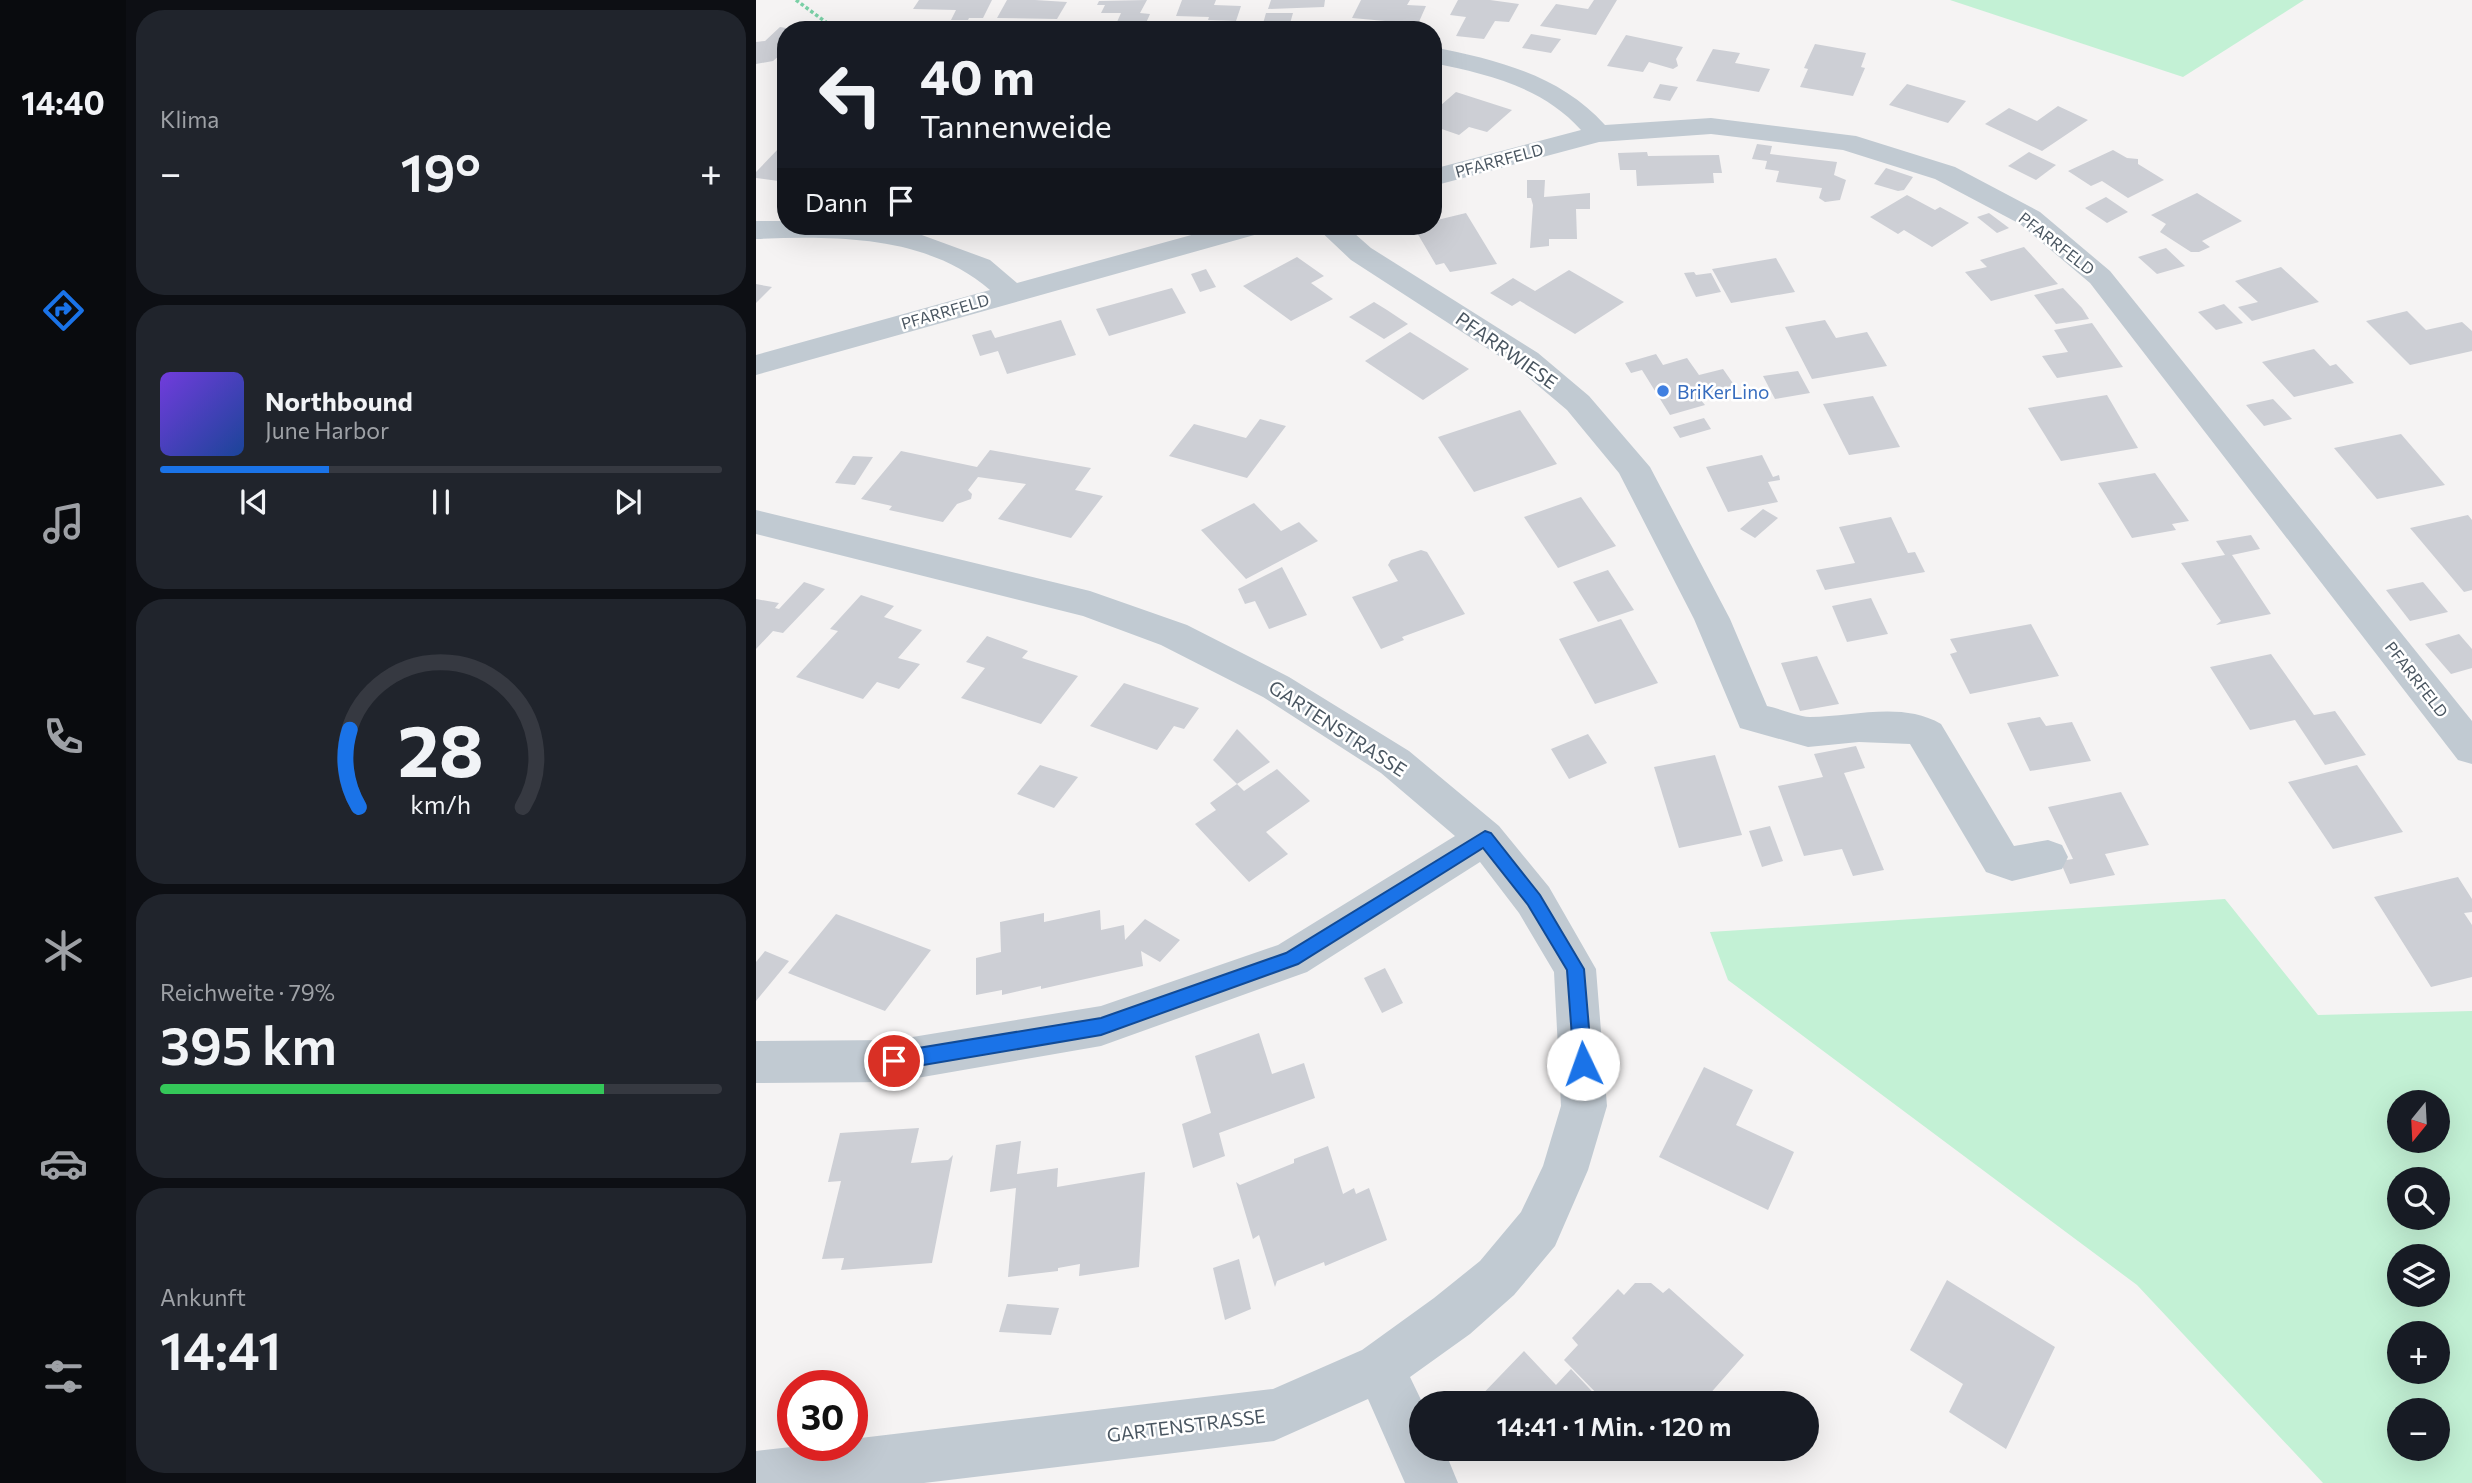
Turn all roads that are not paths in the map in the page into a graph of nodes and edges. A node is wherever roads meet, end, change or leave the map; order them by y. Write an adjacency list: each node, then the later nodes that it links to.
1 (1442, 57): 2 (street)
2 (1598, 134): 3 (street, PFARRFELD); 12 (street, PFARRFELD)
3 (1442, 176)
4 (777, 229): 5 (street)
5 (756, 230)
6 (890, 235): 9 (street)
7 (1222, 235): 9 (street, PFARRFELD)
8 (1339, 235): 14 (street, PFARRWIESE)
9 (1010, 292): 10 (street, PFARRFELD)
10 (756, 365)
11 (756, 522): 13 (street, GARTENSTRASSE)
12 (2472, 749)
13 (1485, 838): 15 (street); 16 (street, GARTENSTRASSE)
14 (2048, 857)
15 (756, 1062)
16 (1380, 1368): 17 (street, GARTENSTRASSE); 18 (street)
17 (756, 1478)
18 (1432, 1483)

